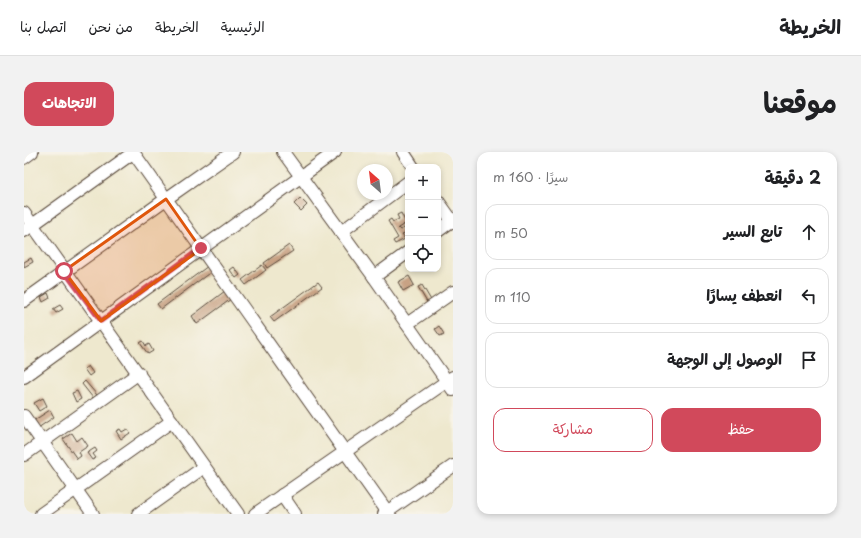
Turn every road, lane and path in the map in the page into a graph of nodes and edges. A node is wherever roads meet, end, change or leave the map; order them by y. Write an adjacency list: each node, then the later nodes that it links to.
1 (32, 152): 7 (street)
2 (134, 152): 11 (street); 15 (street)
3 (233, 152): 11 (street)
4 (283, 152): 9 (street)
5 (335, 152): 9 (street)
6 (403, 152): 8 (street)
7 (24, 158)
8 (412, 164)
9 (301, 177): 17 (street); 18 (street)
10 (405, 184): 17 (street)
11 (166, 199): 18 (street); 20 (street)
12 (441, 205): 14 (street)
13 (24, 213): 15 (street)
14 (453, 221): 16 (street)
15 (28, 228): 20 (street)
16 (441, 229)
17 (341, 232): 21 (street)
18 (201, 248): 24 (street); 32 (street)
19 (405, 254): 21 (street)
20 (64, 271): 23 (street); 24 (street)
21 (374, 277): 25 (street)
22 (453, 292): 25 (street)
23 (24, 301)
24 (101, 321): 26 (street); 27 (street)
25 (407, 324): 28 (street)
26 (139, 373): 30 (street); 31 (street)
27 (24, 377)
28 (451, 383): 32 (street)
29 (24, 416): 31 (street)
30 (172, 421): 35 (street); 36 (street)
31 (42, 442): 33 (street); 36 (street)
32 (345, 451): 37 (street); 38 (street)
33 (24, 455)
34 (453, 466): 38 (street)
35 (204, 467): 41 (street); 42 (street)
36 (76, 489): 39 (street); 40 (street)
37 (282, 495): 43 (street); 44 (street)
38 (387, 513)
39 (41, 514)
40 (93, 514)
41 (138, 514)
42 (238, 514)
43 (255, 514)
44 (295, 514)

